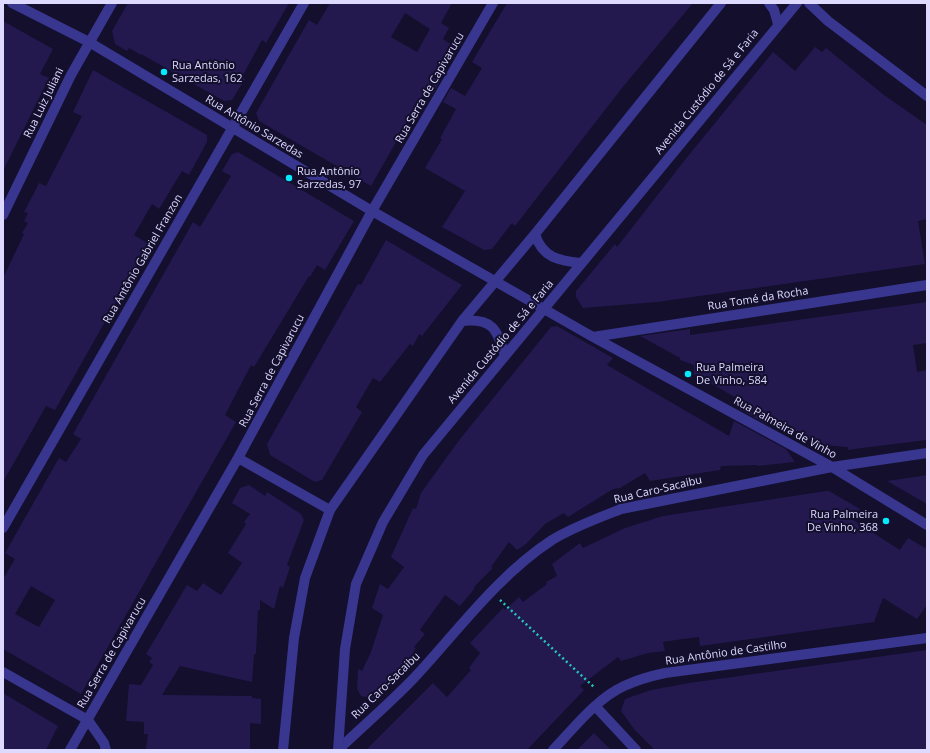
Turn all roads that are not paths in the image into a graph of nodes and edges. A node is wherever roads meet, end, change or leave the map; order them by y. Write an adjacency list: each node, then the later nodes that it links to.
1 (12, 3): 10 (street, Rua Antônio Sarzedas)
2 (112, 3): 10 (street, Rua Luiz Juliani)
3 (304, 3): 12 (street, Rua Antônio Gabriel Franzon)
4 (493, 3): 13 (street, Rua Serra de Capivarucu)
5 (721, 3): 15 (street)
6 (769, 3): 9 (street)
7 (797, 3): 9 (street, Avenida Custódio de Sá e Faria)
8 (809, 3): 11 (street)
9 (778, 24): 16 (street, Avenida Custódio de Sá e Faria)
10 (89, 42): 12 (street, Rua Antônio Sarzedas); 14 (street, Rua Luiz Juliani)
11 (927, 96)
12 (232, 127): 13 (street, Rua Antônio Sarzedas); 28 (street, Rua Antônio Gabriel Franzon)
13 (372, 211): 17 (street, Rua Antônio Sarzedas); 24 (street, Rua Serra de Capivarucu)
14 (3, 215)
15 (535, 234): 16 (street); 17 (street)
16 (581, 264): 19 (street, Avenida Custódio de Sá e Faria)
17 (496, 281): 19 (street, Rua Antônio Sarzedas); 20 (street)
18 (927, 285): 21 (street, Rua Tomé da Rocha)
19 (544, 309): 21 (street, Rua Palmeira de Vinho); 22 (street, Avenida Custódio de Sá e Faria)
20 (462, 321): 22 (street); 26 (street)
21 (593, 337): 25 (street, Rua Palmeira de Vinho)
22 (504, 356): 36 (street, Avenida Custódio de Sá e Faria)
23 (927, 454): 25 (street, Rua Caro-Sacaibu)
24 (238, 458): 26 (street); 32 (street, Rua Serra de Capivarucu)
25 (832, 467): 27 (street, Rua Palmeira de Vinho); 36 (street, Rua Caro-Sacaibu)
26 (330, 510): 35 (street)
27 (927, 525)
28 (3, 528)
29 (927, 638): 31 (street, Rua Antônio de Castilho)
30 (3, 672): 32 (street)
31 (596, 706): 37 (street, Rua Antônio de Castilho); 38 (street)
32 (88, 720): 33 (street, Rua Serra de Capivarucu); 34 (street)
33 (70, 750)
34 (106, 750)
35 (283, 750)
36 (338, 750)
37 (553, 750)
38 (636, 750)

